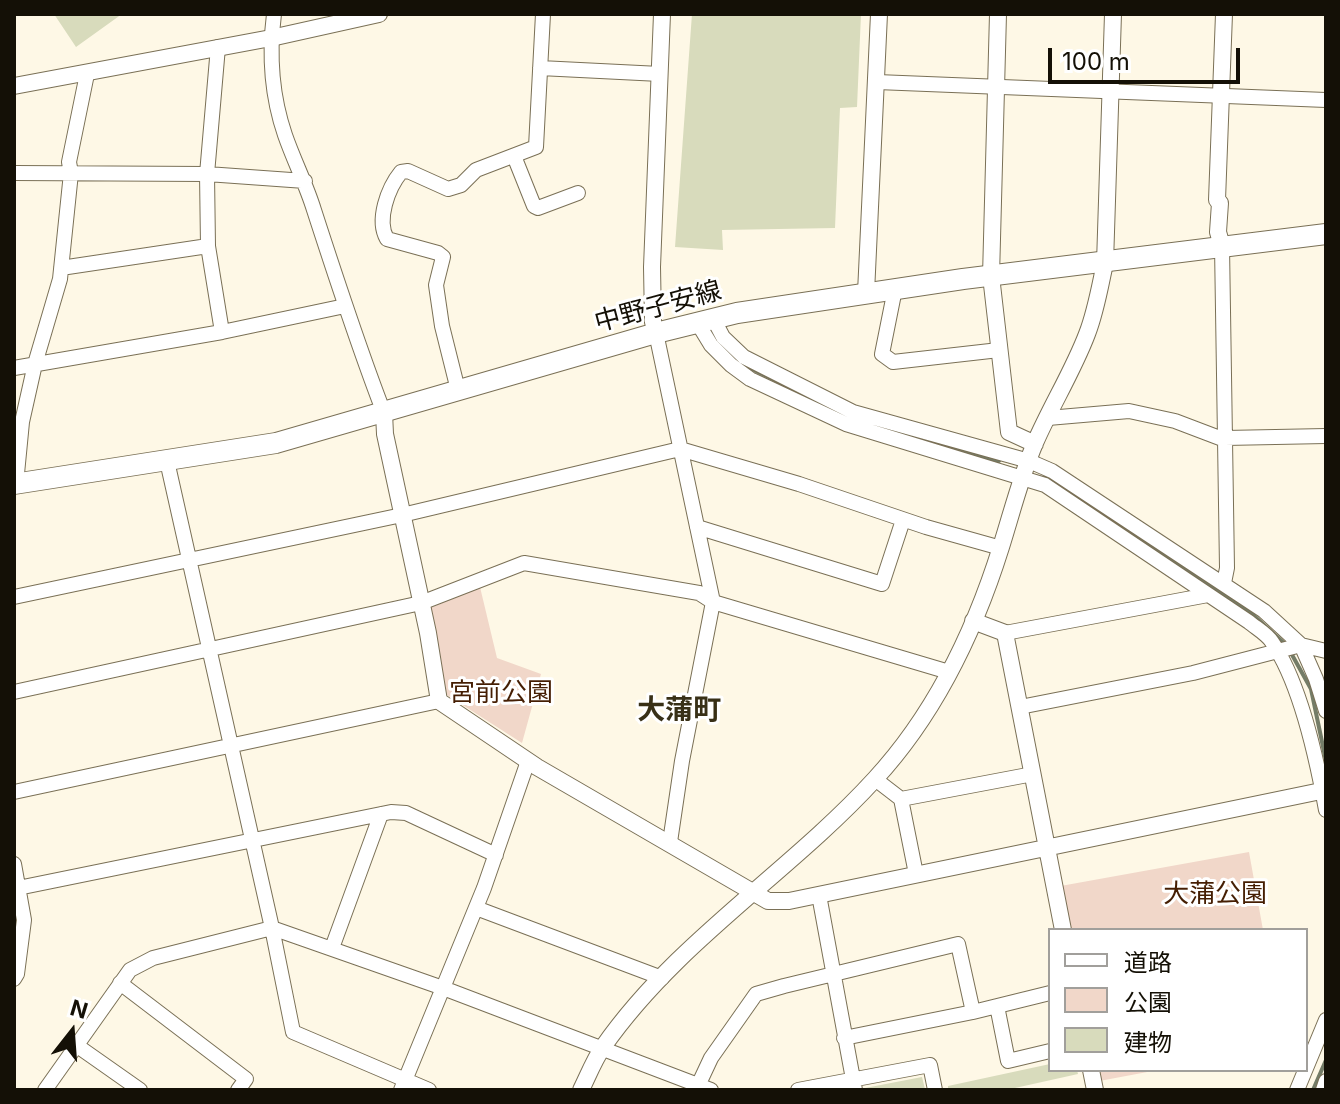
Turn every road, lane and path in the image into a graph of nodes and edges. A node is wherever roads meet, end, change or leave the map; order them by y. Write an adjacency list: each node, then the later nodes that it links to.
1 (274, 14): 9 (street)
2 (379, 14): 9 (street)
3 (543, 14): 11 (street)
4 (662, 14): 13 (street)
5 (879, 14): 14 (street)
6 (998, 14): 16 (street)
7 (1113, 14): 17 (street)
8 (1224, 14): 18 (street)
9 (271, 38): 10 (street); 24 (street)
10 (218, 47): 12 (street); 23 (street)
11 (540, 68): 13 (street); 20 (street)
12 (87, 74): 15 (street); 22 (street)
13 (660, 74): 37 (street)
14 (877, 82): 16 (street); 33 (street)
15 (14, 86)
16 (996, 86): 17 (street); 31 (street)
17 (1110, 91): 18 (street); 29 (street)
18 (1222, 96): 19 (street); 28 (street)
19 (1326, 100)
20 (514, 156): 25 (street); 41 (street)
21 (14, 173): 22 (street)
22 (71, 173): 23 (street); 30 (street)
23 (207, 174): 24 (street); 27 (street)
24 (305, 181): 34 (street)
25 (578, 193)
26 (1326, 234): 28 (main road, 中野子安線)
27 (208, 246): 30 (street); 36 (street)
28 (1222, 246): 29 (main road, 中野子安線); 45 (street)
29 (1105, 263): 31 (main road, 中野子安線); 43 (street)
30 (61, 268): 39 (street)
31 (991, 276): 32 (main road, 中野子安線); 38 (street)
32 (895, 289): 33 (main road, 中野子安線); 38 (street)
33 (866, 293): 35 (main road, 中野子安線)
34 (345, 306): 36 (street); 42 (street)
35 (705, 320): 37 (main road, 中野子安線); 49 (street); 50 (street)
36 (222, 332): 39 (street)
37 (656, 333): 41 (main road, 中野子安線); 47 (street)
38 (999, 350): 46 (street)
39 (35, 364): 40 (street); 51 (street)
40 (14, 368)
41 (458, 390): 42 (main road, 中野子安線)
42 (384, 413): 48 (main road, 中野子安線); 52 (street)
43 (1048, 418): 45 (street); 46 (street)
44 (1326, 436): 45 (street)
45 (1225, 439): 57 (street)
46 (1035, 444): 49 (street)
47 (680, 449): 52 (street); 53 (street); 54 (street)
48 (167, 461): 51 (main road, 中野子安線); 56 (street)
49 (1029, 461): 50 (street); 57 (street)
50 (1023, 478): 55 (street); 58 (street)
51 (15, 484)
52 (402, 515): 56 (street); 61 (street)
53 (903, 520): 54 (street); 55 (street)
54 (697, 527): 60 (street)
55 (1001, 548): 62 (street)
56 (189, 559): 59 (street); 64 (street)
57 (1224, 583): 65 (street)
58 (1208, 595): 63 (street); 65 (street)
59 (14, 597)
60 (713, 602): 61 (street); 67 (street); 82 (street)
61 (421, 603): 64 (street); 69 (street)
62 (973, 621): 63 (street); 67 (street)
63 (1005, 633): 70 (street)
64 (208, 649): 68 (street); 72 (street)
65 (1290, 649): 66 (street); 70 (street); 71 (street); 76 (street)
66 (1326, 651)
67 (949, 672): 75 (street)
68 (14, 692)
69 (439, 701): 72 (street); 73 (street)
70 (1020, 707): 74 (street)
71 (1326, 711)
72 (230, 744): 77 (street); 81 (street)
73 (528, 761): 82 (street); 84 (street)
74 (1033, 774): 78 (street); 83 (street)
75 (875, 779): 78 (street); 88 (street)
76 (1321, 791): 79 (street); 83 (street)
77 (14, 792)
78 (901, 799): 86 (street)
79 (1326, 810)
80 (381, 814): 81 (street); 84 (street); 93 (street)
81 (252, 840): 87 (street); 91 (street)
82 (670, 842): 88 (street)
83 (1048, 848): 86 (street); 92 (street)
84 (496, 855): 90 (street)
85 (14, 864): 87 (street)
86 (916, 874): 89 (street)
87 (18, 888): 96 (street)
88 (754, 892): 89 (street); 95 (street)
89 (819, 895): 94 (street)
90 (476, 908): 95 (street); 98 (street)
91 (272, 928): 93 (street); 97 (street); 110 (street)
92 (1063, 928)
93 (332, 948): 98 (street)
94 (832, 973): 101 (street); 103 (street); 111 (street)
95 (662, 978): 105 (street)
96 (14, 979)
97 (120, 983): 104 (street); 114 (street)
98 (443, 988): 105 (street); 110 (street)
99 (1048, 993): 100 (street)
100 (997, 1006): 101 (street); 106 (street)
101 (973, 1012): 103 (street)
102 (1326, 1020): 107 (street)
103 (844, 1038): 109 (street)
104 (76, 1045): 112 (street); 113 (street)
105 (602, 1048): 111 (street); 116 (street)
106 (1048, 1051)
107 (1308, 1063)
108 (1326, 1081): 119 (street)
109 (854, 1084): 117 (street); 118 (street)
110 (403, 1085): 115 (street)
111 (702, 1088)
112 (45, 1090)
113 (140, 1090)
114 (238, 1090)
115 (429, 1090)
116 (581, 1090)
117 (798, 1090)
118 (935, 1090)
119 (1323, 1090)

